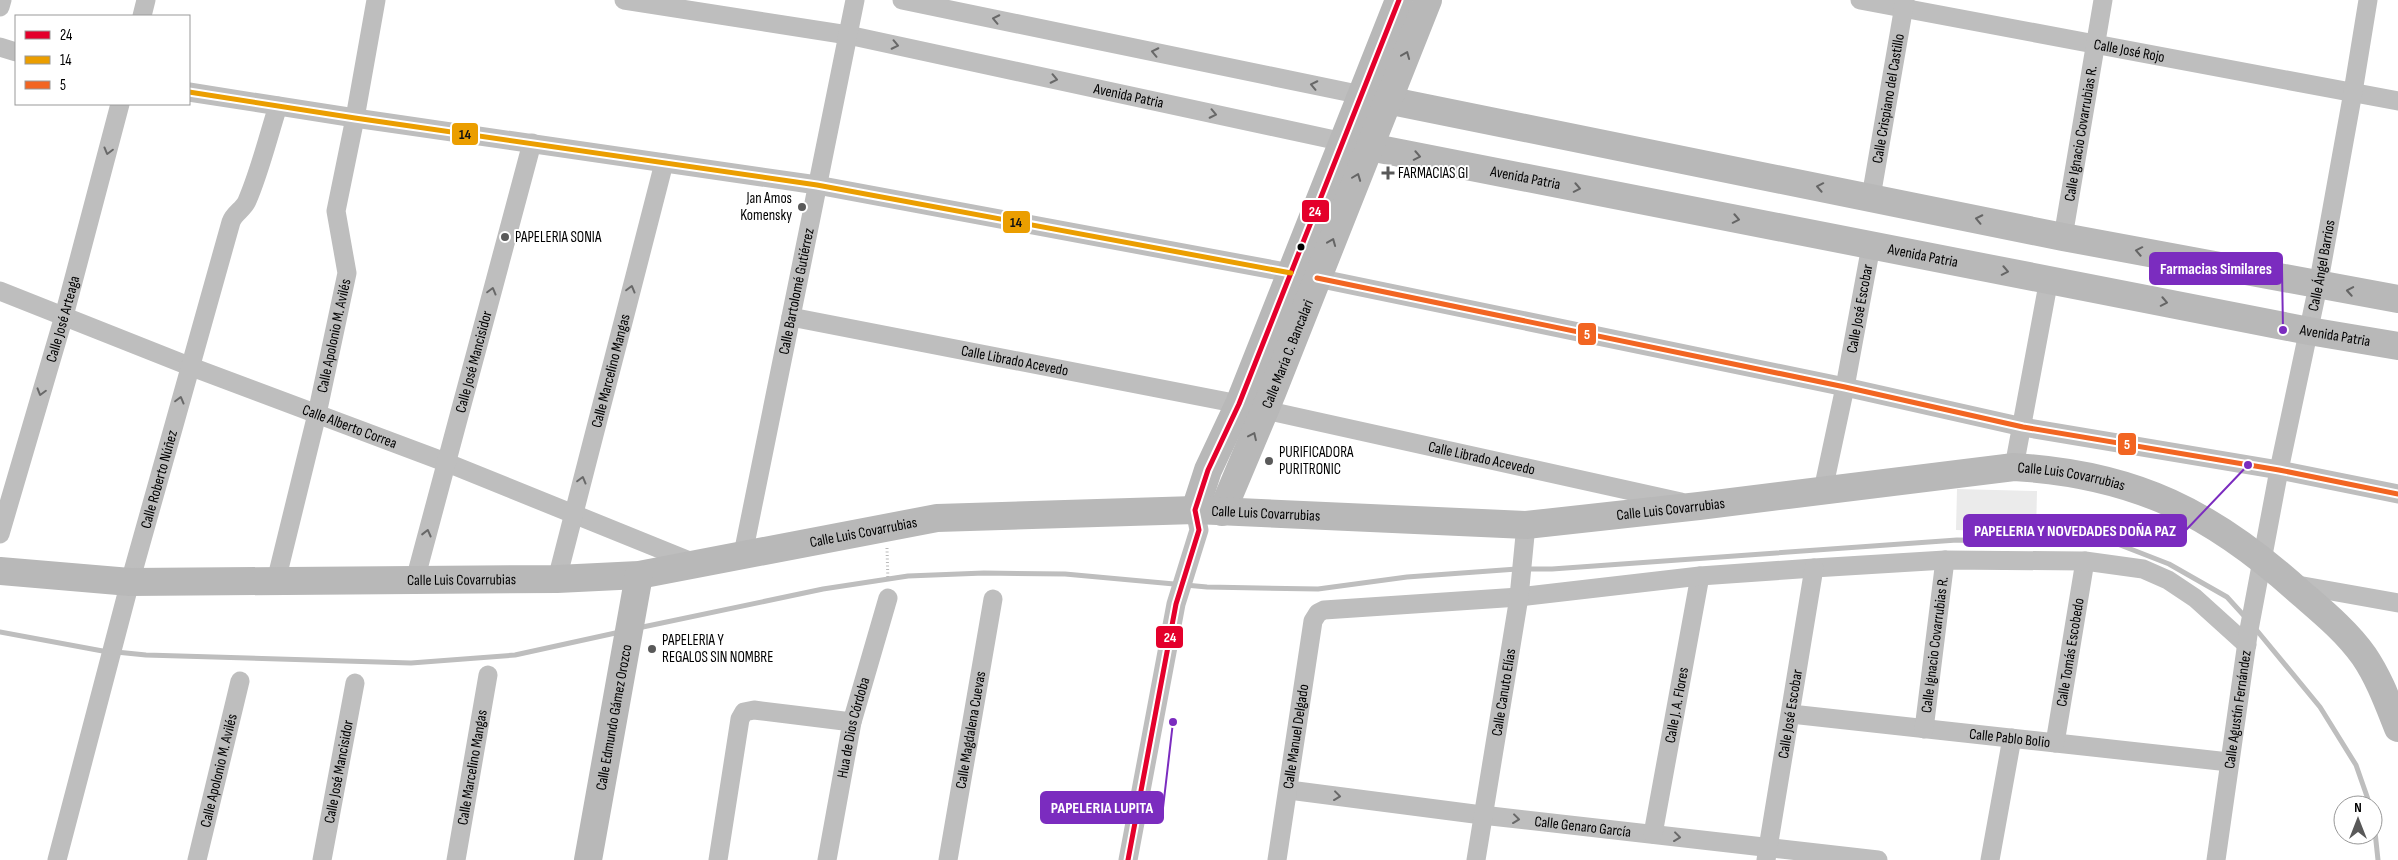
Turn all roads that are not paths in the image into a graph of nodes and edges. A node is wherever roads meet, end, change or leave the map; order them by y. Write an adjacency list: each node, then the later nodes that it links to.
1 (2, 0): 13 (street)
2 (146, 0): 14 (street)
3 (376, 0): 25 (street, Calle Apolonio M. Avilés)
4 (624, 0): 15 (street, Avenida Patria)
5 (855, 0): 15 (street, Calle Bartolomé Gutiérrez)
6 (902, 0): 21 (street, one-way to 6)
7 (1400, 0): 21 (street, Calle María C. Bancalari)
8 (1428, 0): 21 (street, Calle María C. Bancalari, one-way to 8)
9 (1860, 0): 12 (street, Calle José Rojo)
10 (2103, 0): 16 (street, Calle Ignacio Covarrubias R.)
11 (2368, 0): 20 (street, Calle Ángel Barrios)
12 (1905, 5): 16 (street, Calle José Rojo); 30 (street, Calle Crispiano del Castillo)
13 (0, 7)
14 (142, 15)
15 (848, 35): 27 (street, Avenida Patria, one-way to 27); 29 (street, Calle Bartolomé Gutiérrez)
16 (2095, 44): 20 (street, Calle José Rojo); 31 (street, Calle Ignacio Covarrubias R.)
17 (0, 47): 18 (street)
18 (15, 52)
19 (190, 92): 24 (street)
20 (2353, 92): 22 (street, Calle José Rojo); 36 (street, Calle Ángel Barrios)
21 (1375, 98): 27 (street, Calle María C. Bancalari); 30 (street, one-way to 21)
22 (2398, 101)
23 (120, 105): 39 (street, Calle José Arteaga, one-way to 39)
24 (278, 106): 25 (street); 43 (street, Calle Roberto Núñez)
25 (355, 118): 26 (street); 47 (street, Calle Apolonio M. Avilés)
26 (532, 143): 28 (street); 49 (street, Calle José Mancisidor, one-way to 26)
27 (1356, 144): 32 (street, Avenida Patria, one-way to 32); 33 (street, Calle María C. Bancalari); 34 (street, Calle María C. Bancalari, one-way to 27)
28 (664, 163): 29 (street); 55 (street, Calle Marcelino Mangas, one-way to 28)
29 (817, 185): 33 (street); 40 (street, Calle Bartolomé Gutiérrez)
30 (1871, 197): 31 (street, one-way to 30)
31 (2063, 237): 36 (street, one-way to 31)
32 (1871, 246): 35 (street, Avenida Patria, one-way to 35); 44 (street, Calle José Escobar)
33 (1291, 272): 45 (street, Calle María C. Bancalari)
34 (1317, 278): 44 (street); 46 (street, Calle María C. Bancalari)
35 (2049, 280): 41 (street, Avenida Patria, one-way to 41); 48 (street)
36 (2318, 286): 38 (street, one-way to 36); 41 (street, Calle Ángel Barrios)
37 (0, 291): 39 (street, Calle Alberto Correa)
38 (2398, 300)
39 (64, 316): 43 (street, Calle Alberto Correa); 57 (street, Calle José Arteaga, one-way to 57)
40 (791, 316): 45 (street, Calle Librado Acevedo); 59 (street, Calle Bartolomé Gutiérrez)
41 (2309, 331): 42 (street, Avenida Patria); 51 (street, Calle Ángel Barrios)
42 (2398, 346)
43 (189, 366): 47 (street, Calle Alberto Correa); 71 (street, Calle Roberto Núñez, one-way to 43)
44 (1845, 387): 48 (street); 52 (street, Calle José Escobar)
45 (1239, 404): 56 (street, Calle María C. Bancalari)
46 (1265, 410): 54 (street, Calle Librado Acevedo); 56 (street, Calle María C. Bancalari, one-way to 46)
47 (317, 414): 49 (street, Calle Alberto Correa); 70 (street, Calle Apolonio M. Avilés)
48 (2023, 427): 50 (street); 51 (street)
49 (445, 462): 55 (street, Calle Alberto Correa); 69 (street, Calle José Mancisidor, one-way to 49)
50 (2014, 467): 52 (street, Calle Luis Covarrubias); 63 (street, Calle Luis Covarrubias)
51 (2279, 470): 53 (street); 63 (street, Calle Ángel Barrios)
52 (1823, 490): 54 (street, Calle Luis Covarrubias)
53 (2398, 494)
54 (1699, 506): 58 (street, Calle Luis Covarrubias)
55 (573, 514): 62 (street, Calle Alberto Correa); 68 (street, Calle Marcelino Mangas)
56 (1203, 524): 58 (street, Calle Luis Covarrubias); 59 (street, Calle Luis Covarrubias); 100 (street, Calle María C. Bancalari)
57 (0, 534)
58 (1526, 535): 74 (street, Calle Canuto Elías)
59 (743, 554): 62 (street, Calle Luis Covarrubias)
60 (1945, 560): 61 (street); 64 (street); 84 (street, Calle Ignacio Covarrubias R.)
61 (2085, 561): 77 (street); 86 (street, Calle Tomás Escobedo)
62 (699, 565): 66 (street, Calle Luis Covarrubias)
63 (2262, 566): 72 (street, Calle Luis Covarrubias); 77 (street, Calle Agustín Fernández)
64 (1814, 568): 67 (street); 81 (street, Calle José Escobar)
65 (0, 571): 71 (street, Calle Luis Covarrubias)
66 (639, 575): 68 (street, Calle Luis Covarrubias); 96 (street, Calle Edmundo Gámez Orozco)
67 (1700, 576): 74 (street); 90 (street, Calle J. A. Flores)
68 (557, 579): 69 (street, Calle Luis Covarrubias)
69 (415, 580): 70 (street, Calle Luis Covarrubias)
70 (276, 581): 71 (street, Calle Luis Covarrubias)
71 (130, 582): 92 (street, Calle Roberto Núñez)
72 (2291, 584): 76 (street); 83 (street, Calle Luis Covarrubias)
73 (888, 590): 82 (street, Hua de Dios Córdoba)
74 (1519, 593): 88 (street, Calle Manuel Delgado); 89 (street, Calle Canuto Elías)
75 (993, 599): 99 (street, Calle Magdalena Cuevas)
76 (2398, 603)
77 (2248, 640): 87 (street, Calle Agustín Fernández)
78 (488, 675): 95 (street, Calle Marcelino Mangas)
79 (240, 681): 93 (street, Calle Apolonio M. Avilés)
80 (355, 683): 94 (street, Calle José Mancisidor)
81 (1791, 714): 84 (street, Calle Pablo Bolio); 91 (street, Calle José Escobar)
82 (852, 722): 97 (street); 98 (street, Hua de Dios Córdoba)
83 (2398, 728)
84 (1924, 729): 85 (street, Calle Pablo Bolio)
85 (2012, 738): 86 (street, Calle Pablo Bolio); 104 (street)
86 (2055, 743): 87 (street, Calle Pablo Bolio)
87 (2229, 762): 105 (street, Calle Agustín Fernández)
88 (1289, 790): 89 (street, Calle Genaro García, one-way to 89); 101 (street, Calle Manuel Delgado)
89 (1482, 815): 90 (street, Calle Genaro García, one-way to 90); 102 (street, Calle Canuto Elías)
90 (1653, 834): 91 (street, Calle Genaro García, one-way to 91)
91 (1767, 854): 103 (street, Calle Genaro García)
92 (57, 860)
93 (197, 860)
94 (322, 860)
95 (456, 860)
96 (588, 860)
97 (718, 860)
98 (827, 860)
99 (948, 860)
100 (1128, 860)
101 (1277, 860)
102 (1476, 860)
103 (1878, 860)
104 (1990, 860)
105 (2216, 860)

